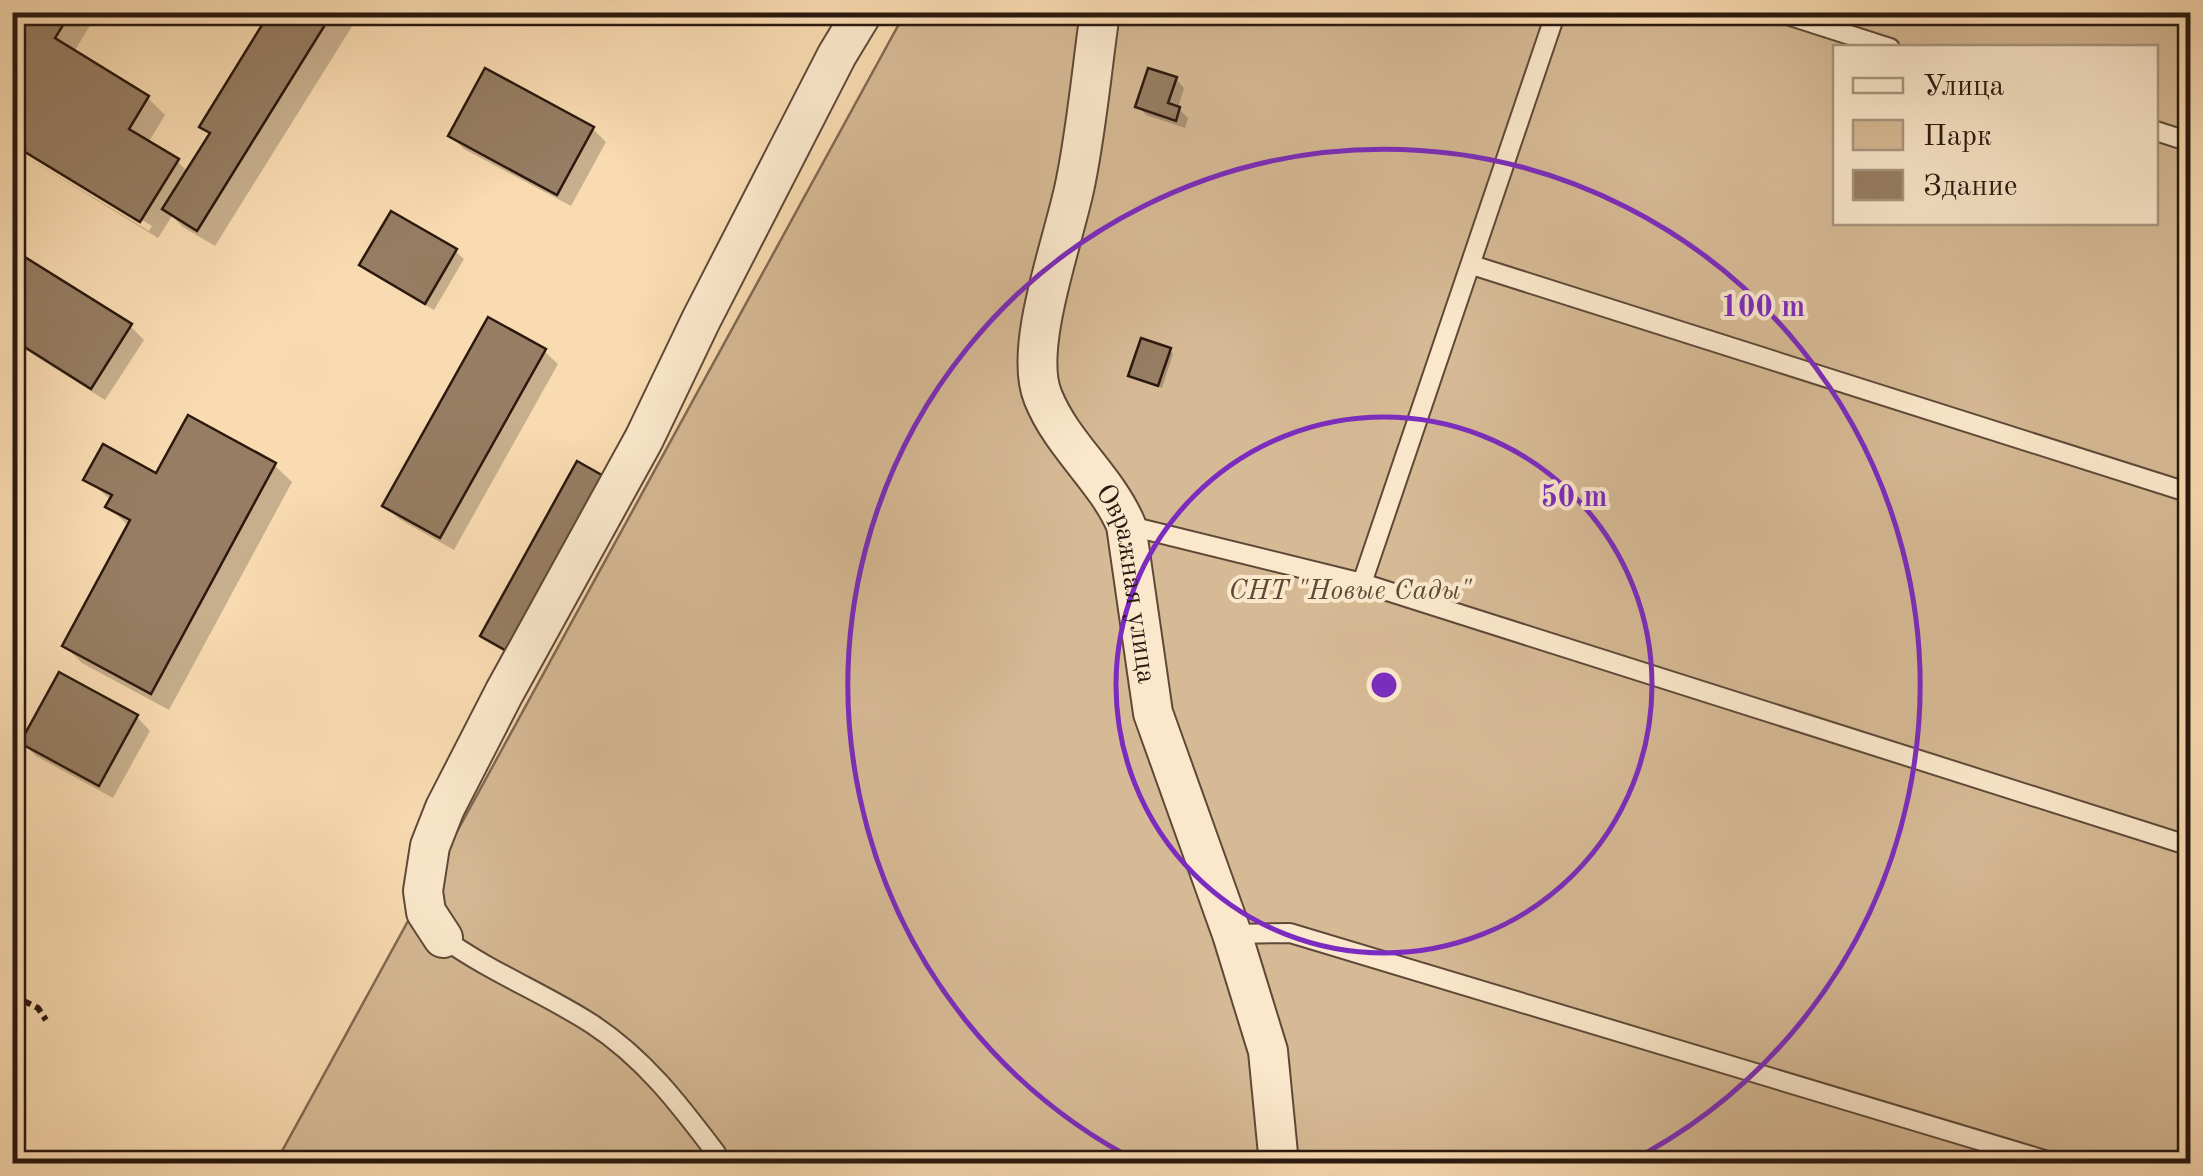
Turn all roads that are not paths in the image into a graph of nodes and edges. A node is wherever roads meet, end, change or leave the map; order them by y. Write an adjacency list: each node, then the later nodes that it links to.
1 (862, 12): 14 (street)
2 (1100, 12): 10 (street, Овражная улица)
3 (1556, 12): 8 (lane)
4 (1778, 12): 5 (lane)
5 (1881, 45)
6 (2158, 132): 7 (lane)
7 (2190, 142)
8 (1472, 265): 9 (lane); 11 (lane)
9 (2190, 493)
10 (1126, 525): 11 (lane); 13 (street, Овражная улица)
11 (1362, 583): 12 (lane)
12 (2190, 846)
13 (1232, 934): 16 (street, Овражная улица); 17 (lane)
14 (443, 938): 15 (lane)
15 (714, 1164)
16 (1278, 1164)
17 (2058, 1164)

